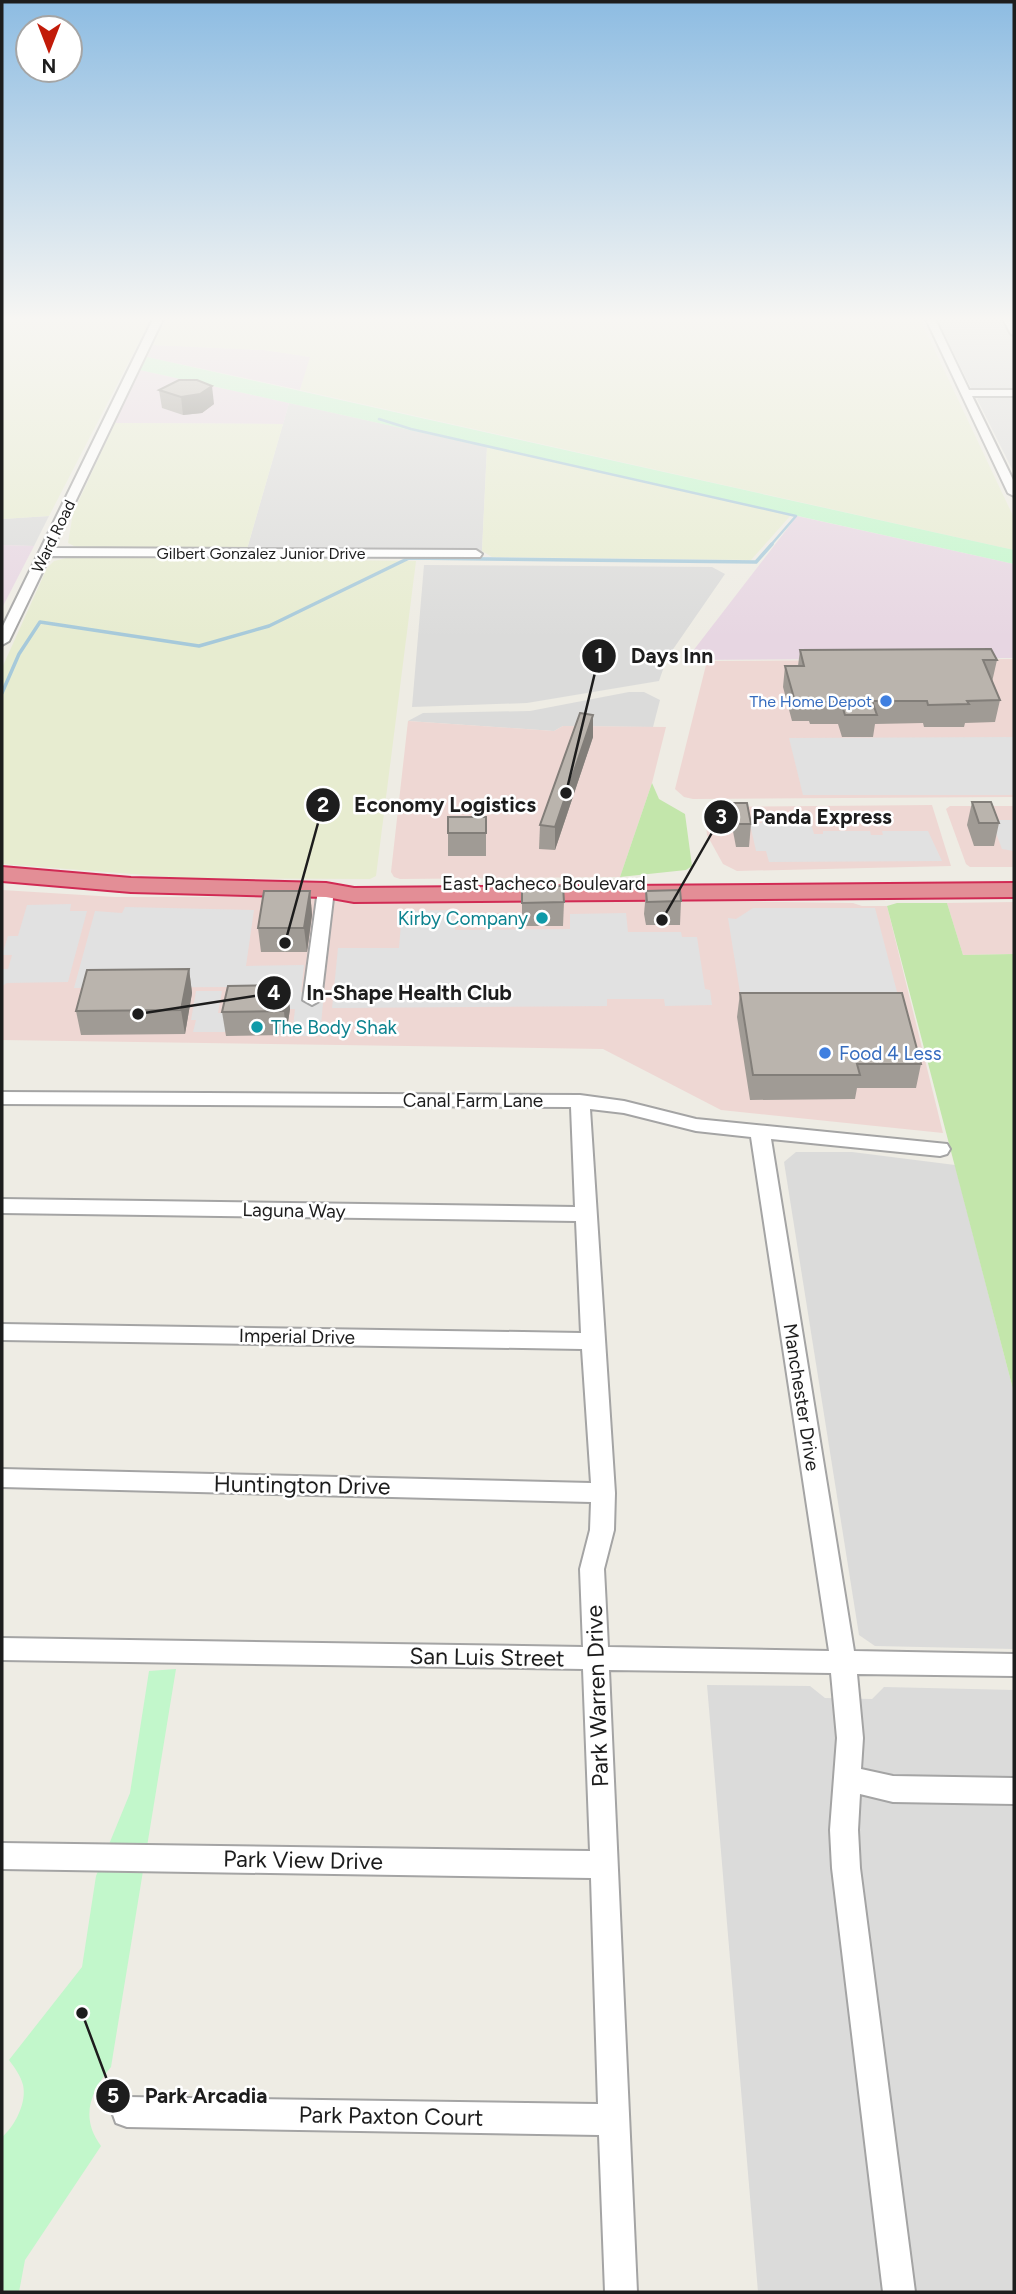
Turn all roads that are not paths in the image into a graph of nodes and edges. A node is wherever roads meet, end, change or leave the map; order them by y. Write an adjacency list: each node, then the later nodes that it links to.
1 (107, 424): 4 (street, Ward Road)
2 (980, 424): 3 (street)
3 (1014, 493)
4 (45, 552): 5 (street, Gilbert Gonzalez Junior Drive); 6 (street, Ward Road)
5 (476, 554)
6 (2, 641)
7 (2, 874): 9 (highway, East Pacheco Boulevard)
8 (1014, 879): 9 (highway, East Pacheco Boulevard)
9 (326, 890): 10 (highway, East Pacheco Boulevard); 11 (street)
10 (1014, 890)
11 (312, 1000)
12 (2, 1098): 13 (street, Canal Farm Lane)
13 (580, 1101): 14 (street, Canal Farm Lane); 17 (street, Park Warren Drive)
14 (760, 1132): 15 (street, Canal Farm Lane); 24 (street, Manchester Drive)
15 (940, 1149)
16 (2, 1206): 17 (street, Laguna Way)
17 (585, 1214): 19 (street, Park Warren Drive)
18 (2, 1332): 19 (street, Imperial Drive)
19 (592, 1341): 21 (street, Park Warren Drive)
20 (2, 1478): 21 (street, Huntington Drive)
21 (603, 1493): 23 (street, Park Warren Drive)
22 (2, 1648): 23 (street, San Luis Street)
23 (595, 1659): 24 (street, San Luis Street); 29 (street, Park Warren Drive)
24 (843, 1662): 25 (street, San Luis Street); 26 (street, Manchester Drive)
25 (1014, 1665)
26 (849, 1779): 27 (street); 33 (street, Manchester Drive)
27 (1014, 1791)
28 (2, 1856): 29 (street, Park View Drive)
29 (603, 1865): 31 (street, Park Warren Drive)
30 (127, 2112): 31 (street, Park Paxton Court)
31 (612, 2120): 32 (street, Park Warren Drive)
32 (621, 2292)
33 (899, 2292)

